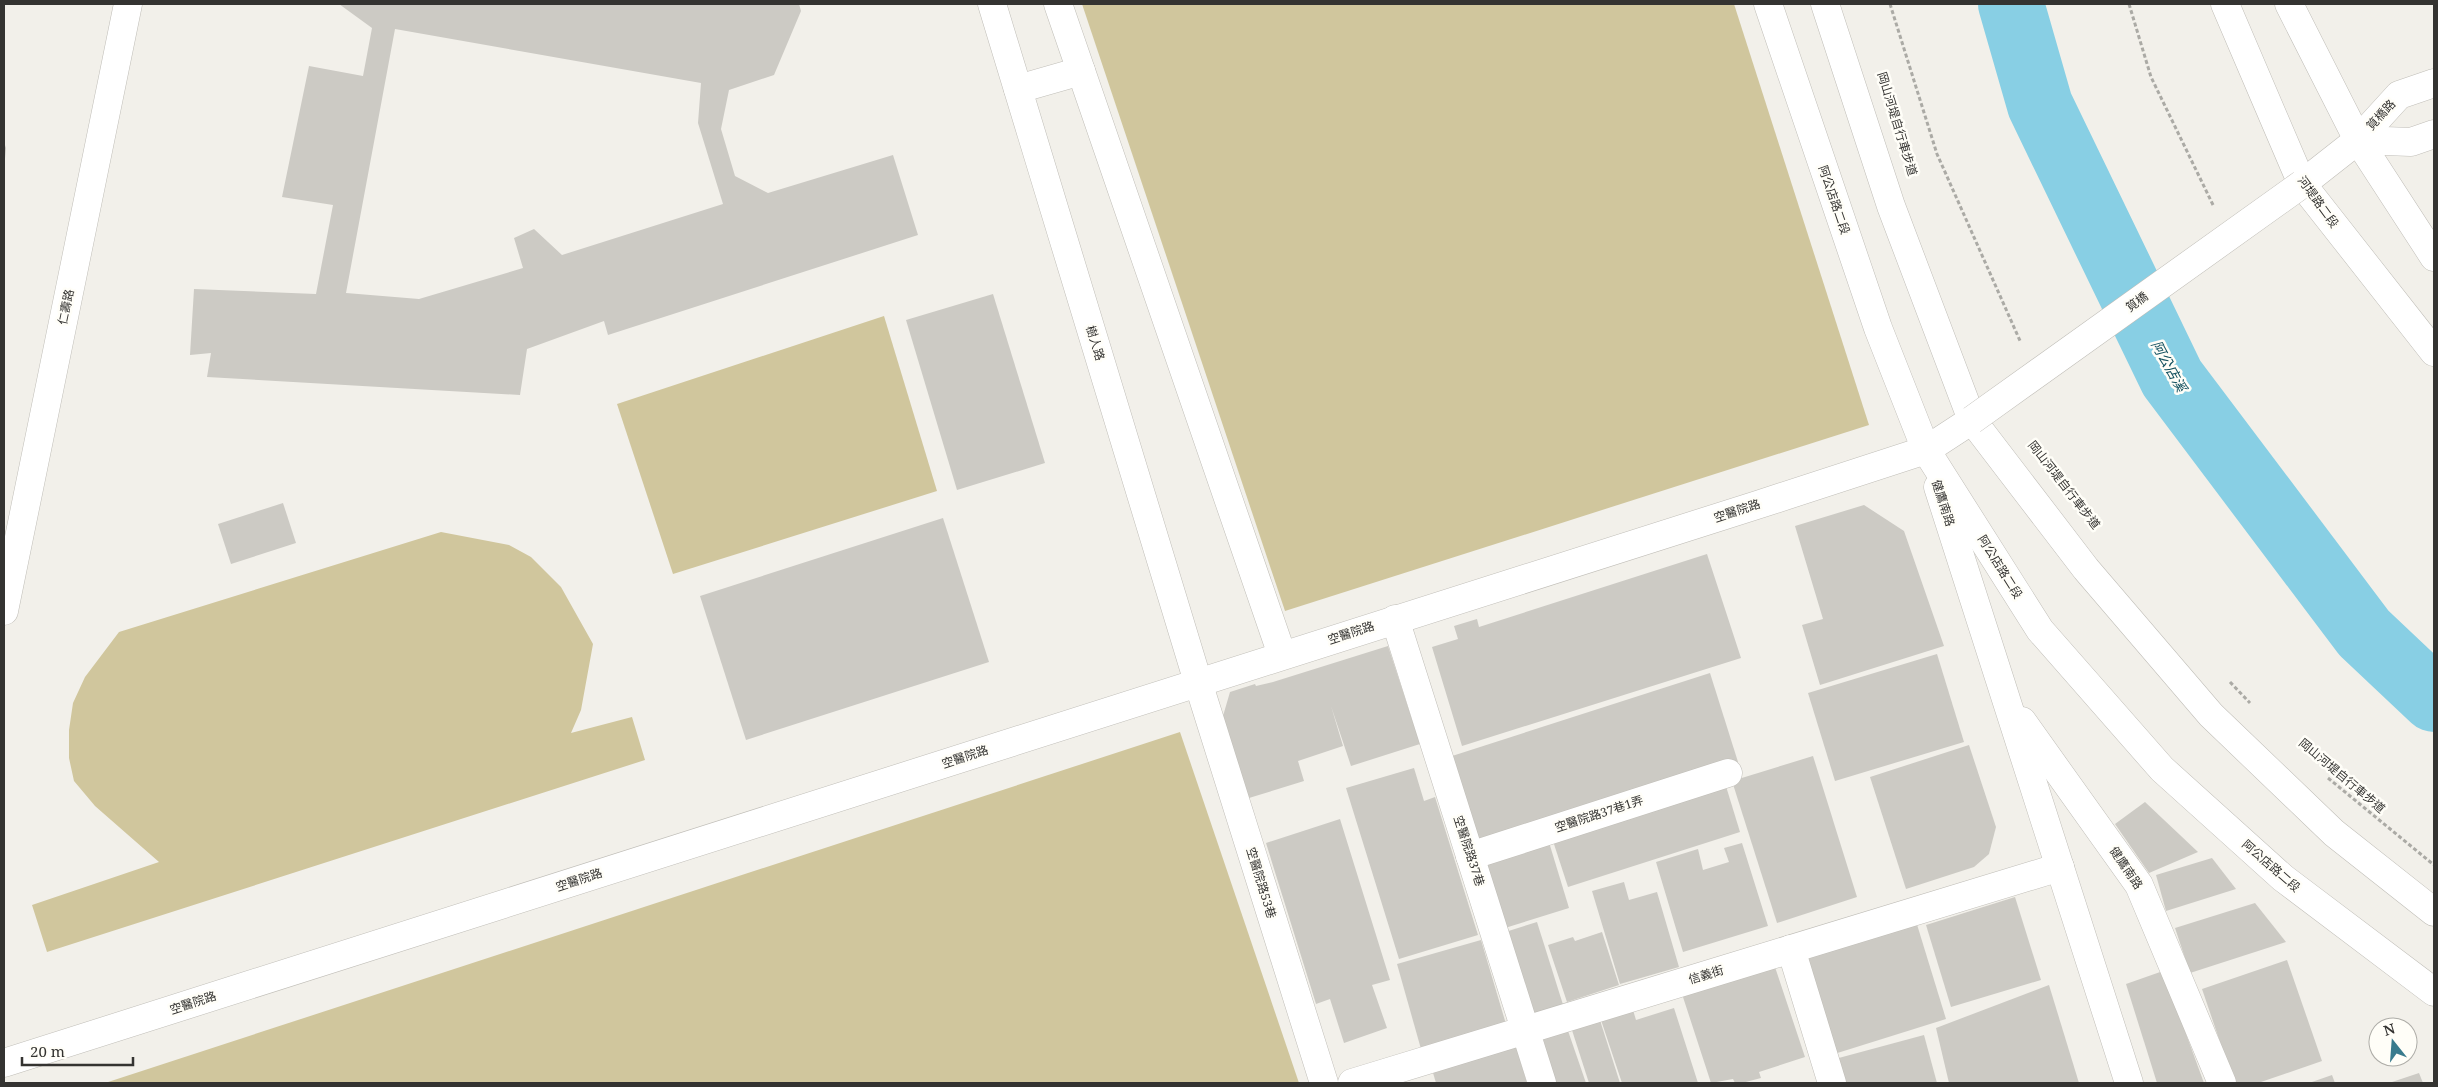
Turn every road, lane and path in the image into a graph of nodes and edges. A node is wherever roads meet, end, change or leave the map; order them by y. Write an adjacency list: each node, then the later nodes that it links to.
1 (128, 4): 22 (street, 仁壽路)
2 (992, 4): 12 (street, 樹人路)
3 (1058, 4): 10 (street)
4 (1768, 4): 21 (street, 阿公店路二段)
5 (1825, 4): 20 (street)
6 (1890, 4): 18 (path)
7 (2129, 4): 16 (path)
8 (2225, 4): 15 (street, 河堤路二段)
9 (2289, 4): 14 (street)
10 (1081, 70): 12 (street); 24 (street)
11 (2434, 83): 14 (street, 筧橋路)
12 (1018, 89): 26 (street, 樹人路)
13 (2434, 134): 14 (street, 筧橋路)
14 (2358, 140): 15 (street, 筧橋路); 17 (street)
15 (2302, 184): 19 (street, 河堤路二段); 20 (street, 筧橋, bridge)
16 (2220, 202)
17 (2434, 257)
18 (2023, 347)
19 (2434, 352)
20 (1972, 420): 21 (street, 筧橋); 34 (street)
21 (1926, 450): 23 (street, 空醫院路); 27 (street, 健鷹南路); 36 (street, 阿公店路二段)
22 (4, 611)
23 (1395, 619): 24 (street, 空醫院路); 31 (street, 空醫院路37巷)
24 (1282, 655): 26 (street, 空醫院路)
25 (2229, 681): 28 (path)
26 (1198, 682): 38 (street, 空醫院路); 39 (street, 空醫院路53巷)
27 (2006, 699): 33 (street, 健鷹南路); 44 (street, 健鷹南路)
28 (2257, 710)
29 (2320, 772): 32 (path, 岡山河堤自行車步道)
30 (1728, 773): 31 (street, 空醫院路37巷1弄)
31 (1470, 856): 37 (street, 空醫院路37巷)
32 (2434, 865)
33 (2060, 867): 35 (street, 信義街); 43 (street, 健鷹南路)
34 (2434, 912)
35 (1791, 949): 37 (street, 信義街); 42 (street)
36 (2434, 992)
37 (1525, 1030): 40 (street, 信義街); 41 (street, 空醫院路37巷)
38 (4, 1064)
39 (1324, 1083)
40 (1352, 1083)
41 (1542, 1083)
42 (1832, 1083)
43 (2129, 1083)
44 (2222, 1083)

